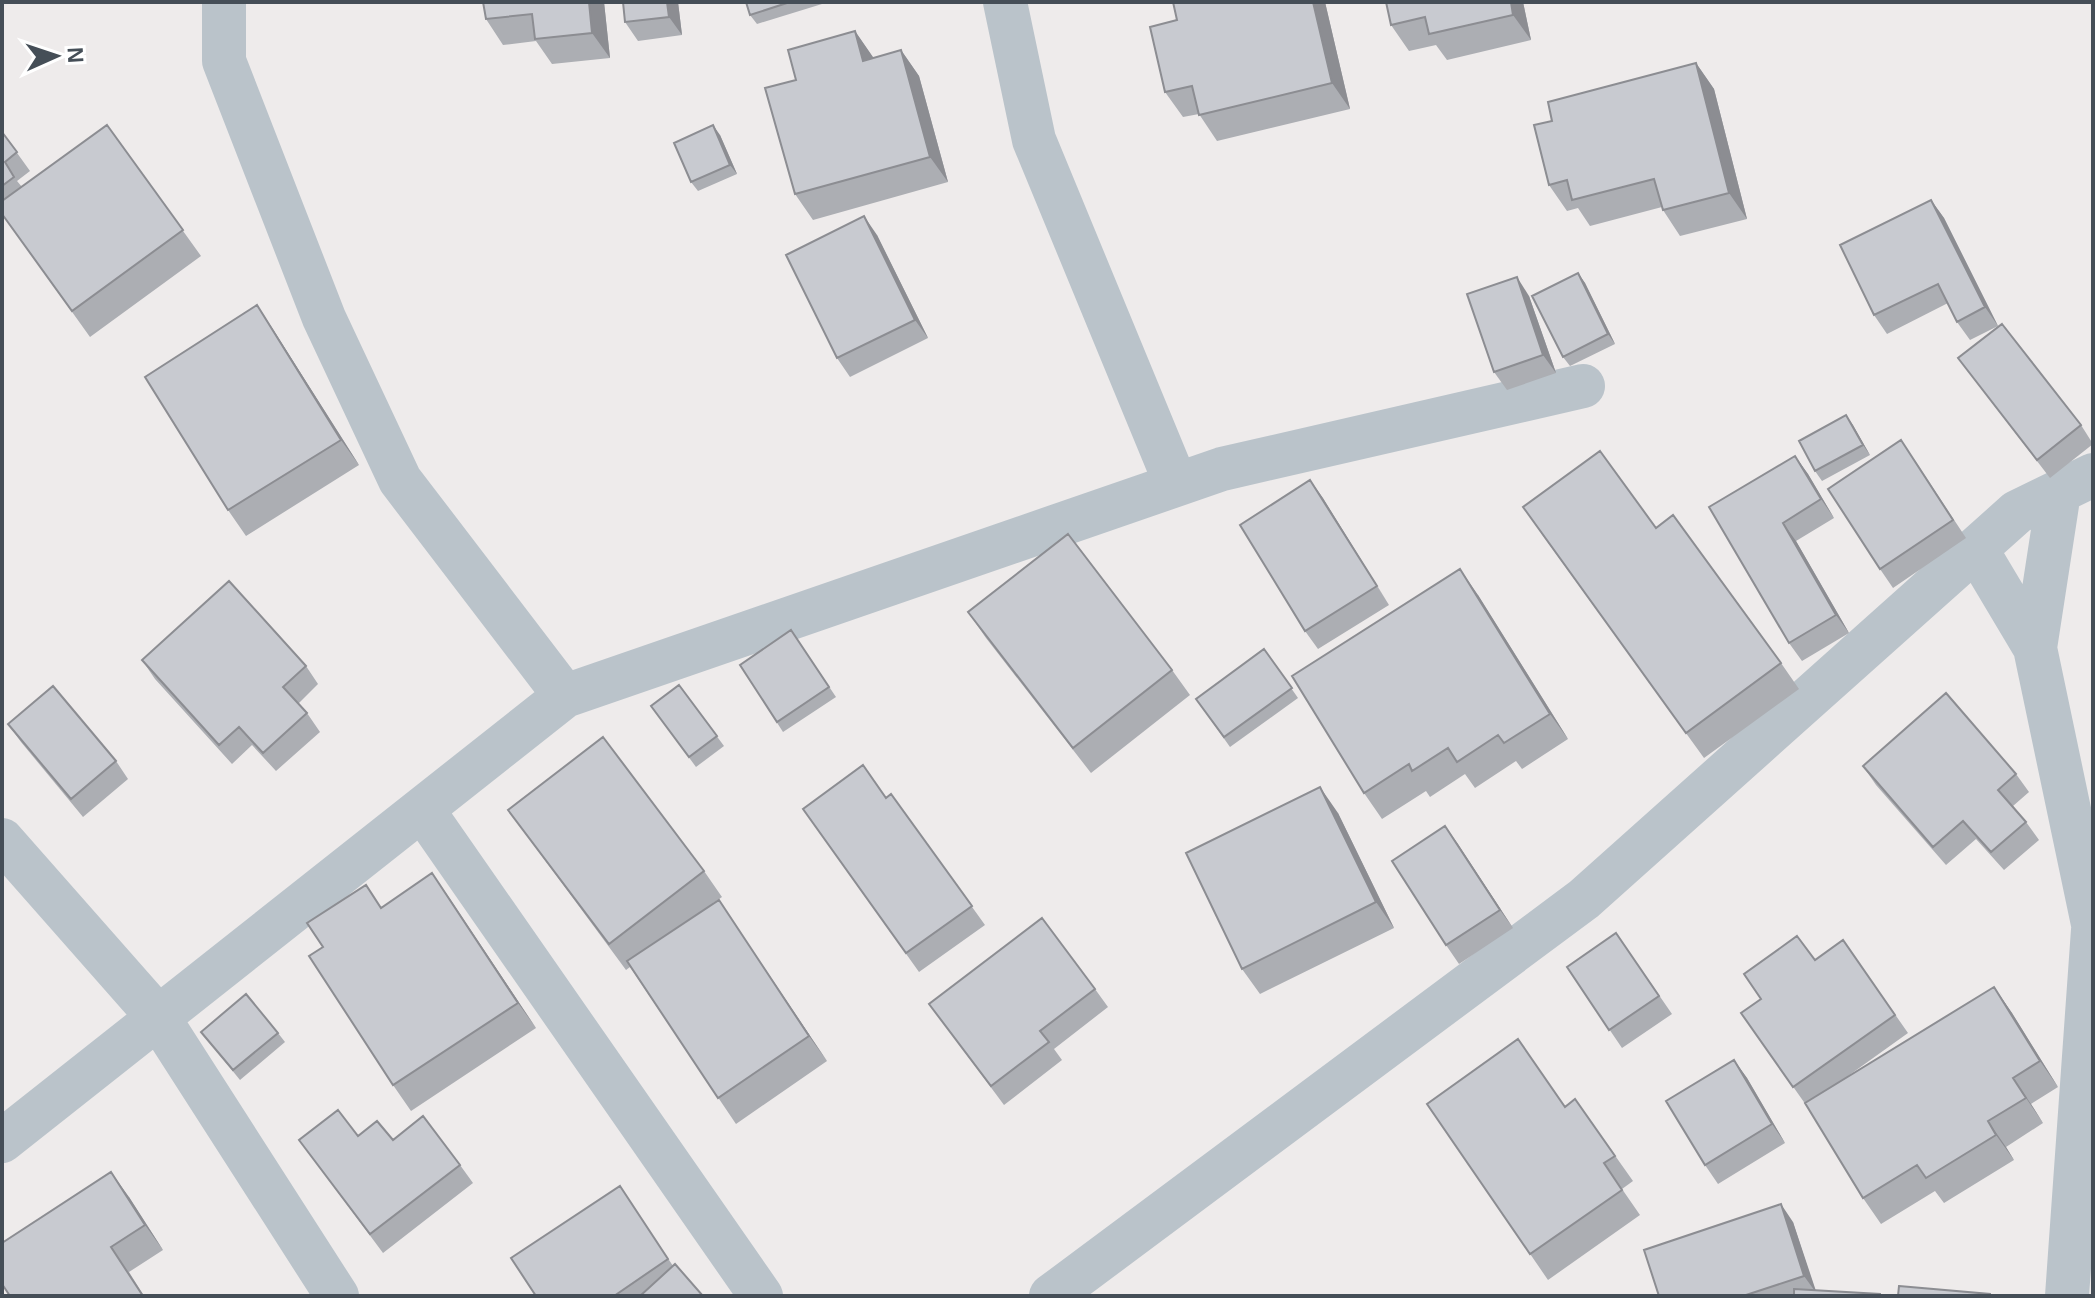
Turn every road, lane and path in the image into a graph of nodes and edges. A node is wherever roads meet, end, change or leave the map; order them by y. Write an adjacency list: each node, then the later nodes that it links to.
1 (224, 2): 8 (street)
2 (1005, 2): 4 (street)
3 (1583, 386): 4 (street)
4 (1176, 484): 8 (street)
5 (2076, 484): 6 (street); 7 (street)
6 (1976, 549): 7 (street); 17 (street)
7 (2035, 648): 11 (street)
8 (565, 696): 9 (street)
9 (422, 809): 13 (street); 16 (street)
10 (2, 840): 13 (street)
11 (2093, 924)
12 (2093, 930): 18 (street)
13 (158, 1017): 14 (street); 15 (street)
14 (2, 1141)
15 (337, 1296)
16 (761, 1296)
17 (1051, 1296)
18 (2067, 1296)

